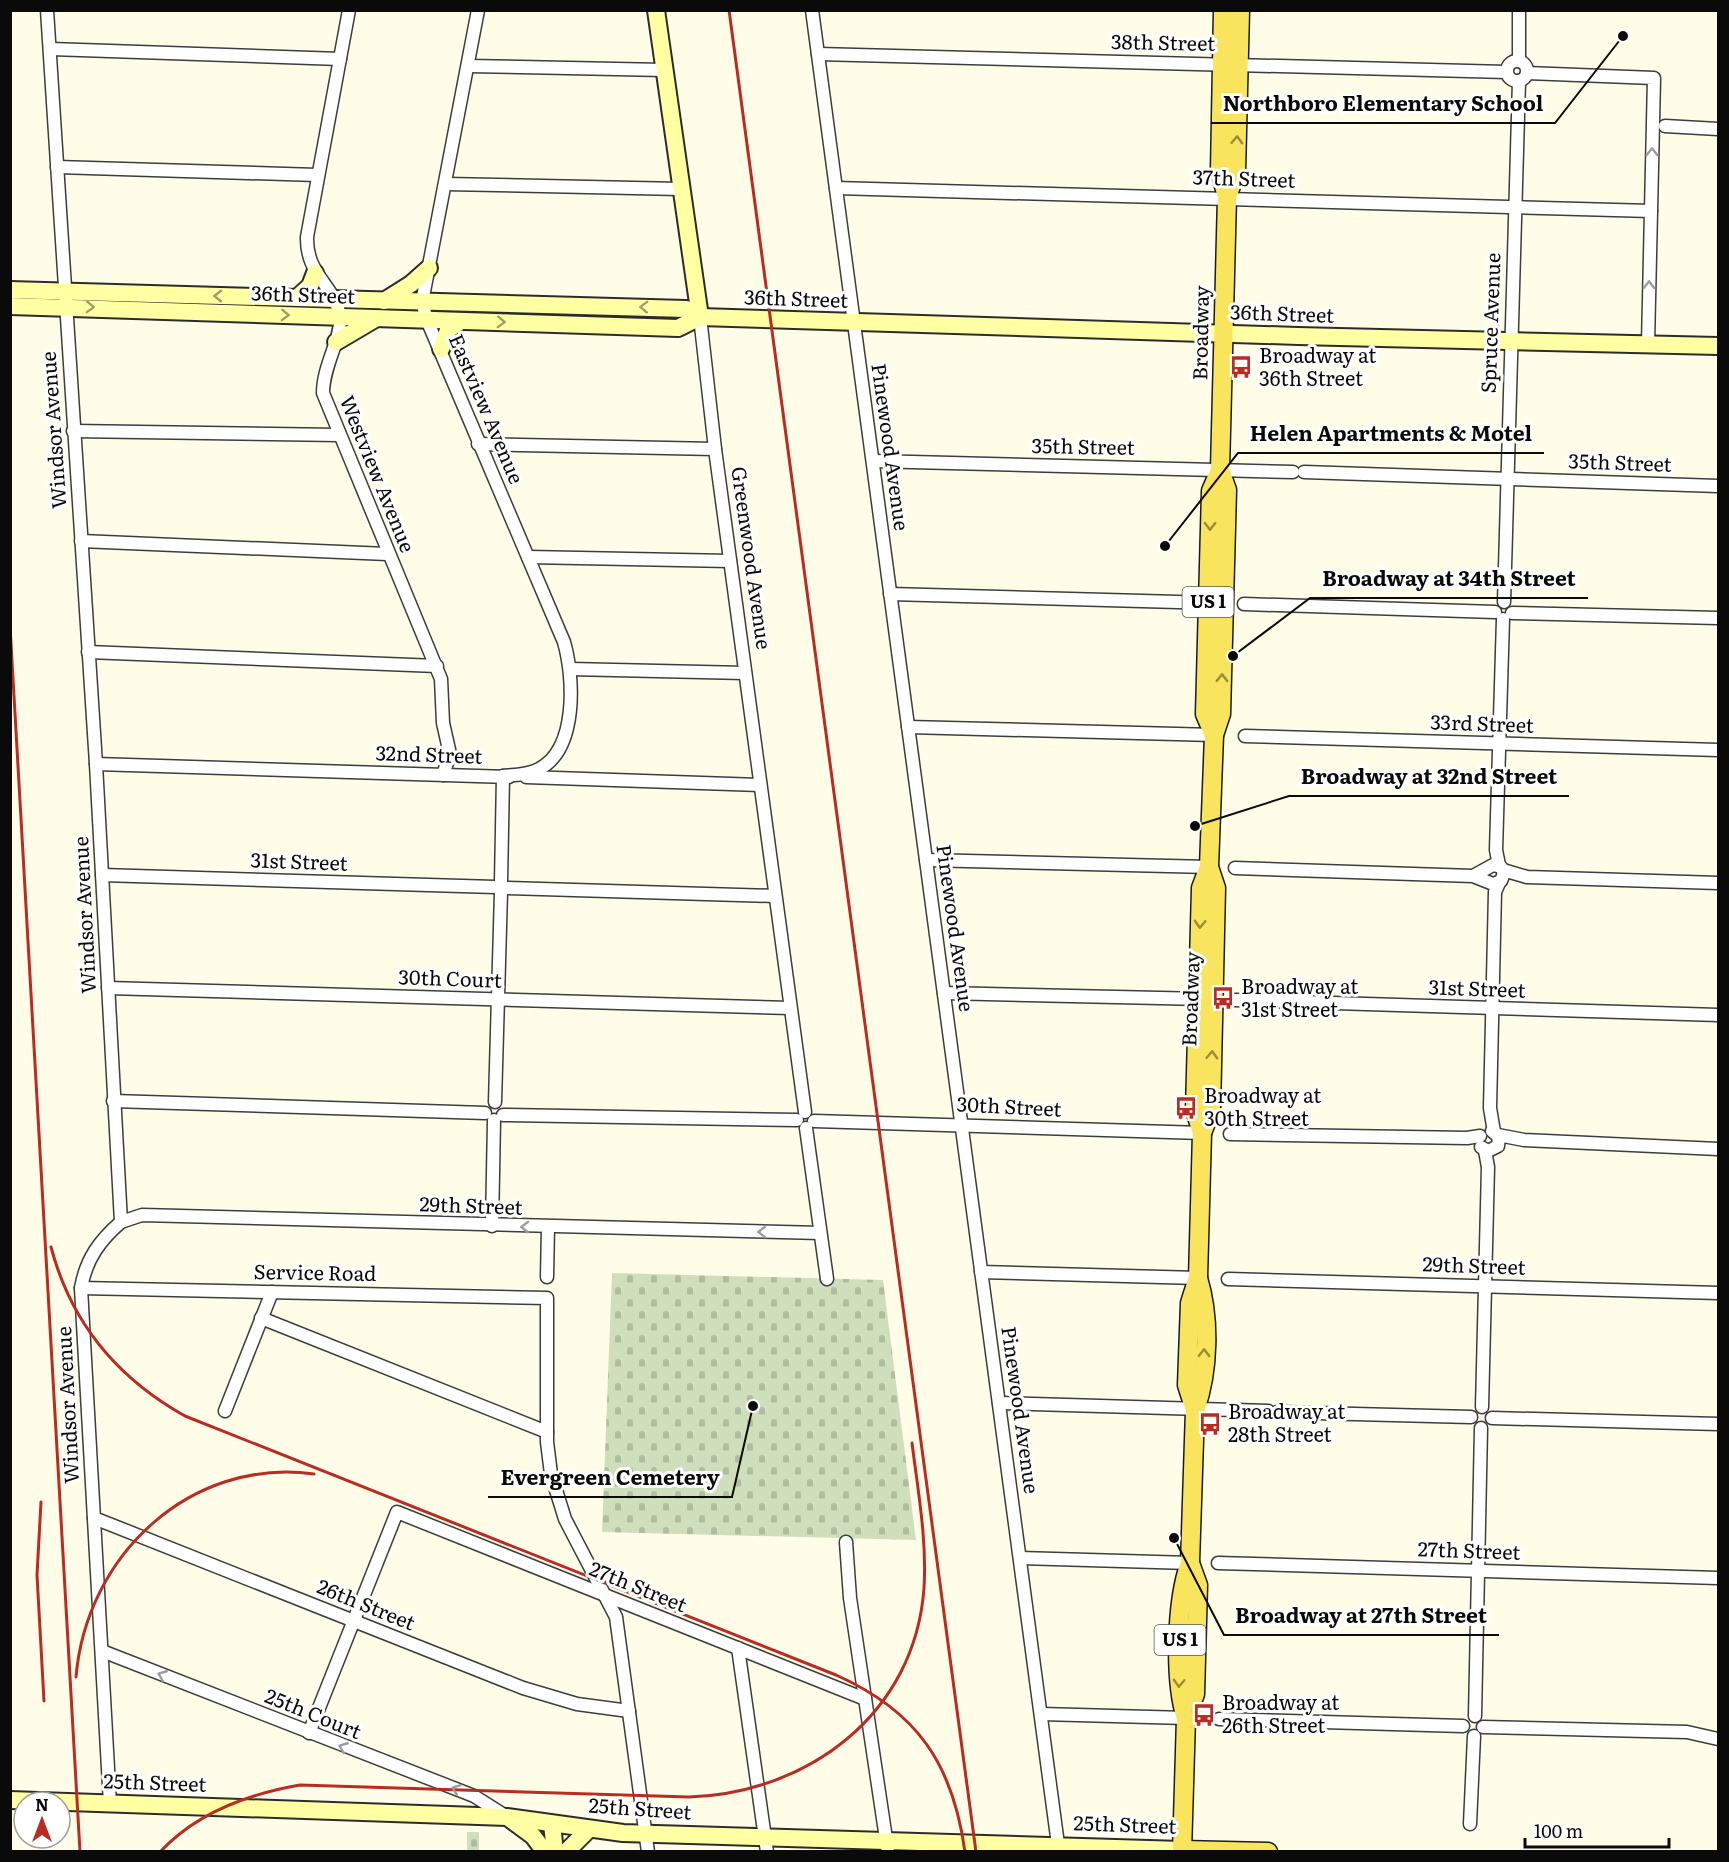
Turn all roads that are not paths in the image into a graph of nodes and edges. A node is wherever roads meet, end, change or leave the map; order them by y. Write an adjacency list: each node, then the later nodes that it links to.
1 (47, 10): 9 (street, Windsor Avenue)
2 (349, 10): 11 (street, Westview Avenue)
3 (478, 10): 14 (street, Eastview Avenue)
4 (656, 10): 15 (street, Greenwood Avenue)
5 (812, 10): 10 (street, Pinewood Avenue)
6 (1223, 10): 13 (main road, Broadway / US 1)
7 (1240, 10): 13 (main road, Broadway / US 1)
8 (1519, 10): 12 (street)
9 (51, 50): 11 (street); 20 (street, Windsor Avenue)
10 (818, 54): 13 (street, 38th Street); 23 (street, Pinewood Avenue)
11 (340, 58): 21 (street, Westview Avenue)
12 (1519, 61): 16 (street); 17 (street)
13 (1231, 64): 16 (street, 38th Street); 25 (main road, Broadway / US 1)
14 (468, 66): 15 (street); 22 (street, Eastview Avenue)
15 (664, 70): 24 (street, Greenwood Avenue)
16 (1506, 72): 17 (street)
17 (1523, 77): 26 (street, Spruce Avenue); 27 (street, one-way to 17)
18 (1665, 126): 19 (street)
19 (1719, 129)
20 (57, 167): 21 (street); 31 (street, Windsor Avenue)
21 (317, 175): 29 (street, Westview Avenue)
22 (446, 184): 24 (street); 28 (street, Eastview Avenue)
23 (836, 188): 25 (street, 37th Street); 42 (street, Pinewood Avenue)
24 (680, 189): 38 (street, Greenwood Avenue)
25 (1227, 197): 26 (street, 37th Street); 43 (main road, Broadway / US 1)
26 (1514, 207): 27 (street, 37th Street); 44 (street, Spruce Avenue)
27 (1651, 211): 46 (street, one-way to 27)
28 (429, 268): 34 (street); 35 (street, Eastview Avenue)
29 (315, 273): 32 (street); 33 (street, Westview Avenue)
30 (10, 290): 31 (street, 36th Street)
31 (65, 298): 32 (street, 36th Street, one-way to 31); 36 (street, 36th Street); 37 (street, 36th Street, one-way to 37); 49 (street, Windsor Avenue)
32 (297, 298): 33 (street, 36th Street)
33 (334, 299): 34 (street, 36th Street); 37 (street, Westview Avenue)
34 (384, 301): 35 (street, 36th Street)
35 (422, 302): 38 (street, 36th Street, one-way to 35); 40 (street, Eastview Avenue)
36 (10, 306)
37 (340, 317): 39 (street, 36th Street); 45 (street, Westview Avenue)
38 (700, 317): 41 (street, 36th Street, one-way to 38); 42 (street, 36th Street); 52 (street, Greenwood Avenue)
39 (375, 319): 40 (street, 36th Street); 45 (street)
40 (426, 320): 41 (street, 36th Street); 48 (street, Eastview Avenue)
41 (461, 321): 48 (street)
42 (854, 322): 43 (street, 36th Street); 53 (street, Pinewood Avenue)
43 (1224, 334): 44 (street, 36th Street); 54 (main road, Broadway / US 1)
44 (1510, 341): 46 (street, 36th Street); 55 (street, Spruce Avenue)
45 (336, 342): 50 (street, Westview Avenue)
46 (1648, 344): 47 (street, 36th Street)
47 (1719, 346)
48 (441, 349): 51 (street, Eastview Avenue)
49 (73, 431): 50 (street); 57 (street, Windsor Avenue)
50 (339, 435): 58 (street, Westview Avenue)
51 (478, 444): 52 (street); 59 (street, Eastview Avenue)
52 (715, 449): 60 (street, Greenwood Avenue)
53 (873, 461): 54 (street, 35th Street); 61 (street, Pinewood Avenue)
54 (1220, 470): 55 (street, 35th Street); 62 (main road, Broadway / US 1)
55 (1506, 480): 56 (street, 35th Street); 64 (street, Spruce Avenue)
56 (1719, 486)
57 (81, 541): 58 (street); 66 (street, Windsor Avenue)
58 (387, 554): 67 (street, Westview Avenue)
59 (528, 557): 60 (street); 68 (street, Eastview Avenue)
60 (730, 561): 69 (street, Greenwood Avenue)
61 (890, 594): 62 (street); 70 (street, Pinewood Avenue)
62 (1216, 603): 71 (main road, Broadway / US 1)
63 (1244, 604): 64 (street)
64 (1504, 615): 65 (street); 73 (street)
65 (1719, 618)
66 (88, 652): 67 (street); 75 (street, Windsor Avenue)
67 (436, 666): 76 (street, Westview Avenue)
68 (570, 669): 69 (street); 77 (street, Eastview Avenue)
69 (745, 673): 78 (street, Greenwood Avenue)
70 (908, 727): 71 (street); 79 (street, Pinewood Avenue)
71 (1214, 735): 80 (main road, Broadway / US 1)
72 (1245, 736): 73 (street, 33rd Street)
73 (1499, 744): 74 (street, 33rd Street); 83 (street)
74 (1719, 750)
75 (96, 764): 76 (street, 32nd Street); 82 (street, Windsor Avenue)
76 (443, 775): 77 (street, 32nd Street)
77 (503, 776): 78 (street, 32nd Street); 85 (street)
78 (760, 784): 86 (street, Greenwood Avenue)
79 (926, 860): 80 (street); 88 (street, Pinewood Avenue)
80 (1209, 867): 90 (main road, Broadway / US 1)
81 (1235, 868): 83 (street)
82 (102, 875): 85 (street, 31st Street); 87 (street, Windsor Avenue)
83 (1495, 876): 84 (street); 93 (street)
84 (1719, 883)
85 (501, 887): 86 (street, 31st Street); 89 (street)
86 (775, 896): 92 (street, Greenwood Avenue)
87 (108, 988): 89 (street, 30th Court); 95 (street, Windsor Avenue)
88 (944, 993): 90 (street); 98 (street, Pinewood Avenue)
89 (497, 999): 92 (street, 30th Court); 96 (street)
90 (1206, 999): 99 (main road, Broadway / US 1)
91 (1235, 1000): 93 (street, 31st Street)
92 (790, 1008): 97 (street, Greenwood Avenue)
93 (1492, 1009): 94 (street, 31st Street); 101 (street)
94 (1719, 1015)
95 (113, 1101): 96 (street, 30th Street); 103 (street, Windsor Avenue)
96 (494, 1116): 97 (street, 30th Street); 104 (street)
97 (806, 1120): 98 (street, 30th Street); 106 (street, Greenwood Avenue)
98 (962, 1124): 99 (street, 30th Street); 107 (street, Pinewood Avenue)
99 (1202, 1133): 109 (main road, Broadway / US 1)
100 (1230, 1134): 101 (street)
101 (1489, 1141): 102 (street); 112 (street)
102 (1719, 1149)
103 (121, 1222): 104 (street, 29th Street); 113 (street, Windsor Avenue)
104 (492, 1226): 105 (street, 29th Street, one-way to 104)
105 (548, 1227): 106 (street, 29th Street, one-way to 105); 108 (street)
106 (820, 1233): 110 (street, Greenwood Avenue)
107 (981, 1272): 109 (street); 117 (street, Pinewood Avenue)
108 (547, 1277)
109 (1198, 1278): 119 (main road, Broadway / US 1)
110 (826, 1279)
111 (1228, 1279): 112 (street, 29th Street)
112 (1485, 1286): 115 (street, 29th Street); 118 (street)
113 (81, 1288): 114 (street, Service Road); 126 (street, Windsor Avenue)
114 (272, 1292): 116 (street); 125 (street, Service Road)
115 (1719, 1293)
116 (261, 1318): 120 (street); 125 (street)
117 (999, 1404): 119 (street); 128 (street, Pinewood Avenue)
118 (1482, 1407): 121 (street); 122 (street)
119 (1195, 1410): 121 (street); 129 (main road, Broadway / US 1)
120 (225, 1411)
121 (1471, 1417): 124 (street)
122 (1492, 1418): 123 (street); 124 (street)
123 (1719, 1424)
124 (1481, 1428): 131 (street)
125 (547, 1432): 133 (street)
126 (94, 1518): 134 (street, 26th Street); 136 (street, Windsor Avenue)
127 (846, 1542): 137 (street)
128 (1020, 1558): 129 (street); 139 (street, Pinewood Avenue)
129 (1190, 1563): 141 (main road, Broadway / US 1)
130 (1218, 1563): 131 (street, 27th Street)
131 (1477, 1571): 132 (street, 27th Street); 140 (street)
132 (1719, 1578)
133 (607, 1596): 134 (street, 27th Street); 135 (street, 27th Street); 138 (street)
134 (354, 1621): 138 (street, 26th Street); 145 (street)
135 (738, 1648): 137 (street, 27th Street); 155 (street)
136 (102, 1651): 145 (street, 25th Court, one-way to 136); 149 (street, Windsor Avenue)
137 (865, 1699): 156 (street)
138 (629, 1711): 154 (street)
139 (1041, 1714): 141 (street); 157 (street, Pinewood Avenue)
140 (1475, 1716): 143 (street); 144 (street)
141 (1186, 1718): 158 (main road, Broadway / US 1)
142 (1219, 1719): 143 (street)
143 (1463, 1726): 146 (street)
144 (1483, 1727): 146 (street); 147 (street)
145 (309, 1733): 150 (street, 25th Court, one-way to 145)
146 (1473, 1736): 152 (street)
147 (1719, 1739)
148 (10, 1800): 149 (street, 25th Street)
149 (110, 1804): 150 (street, 25th Street)
150 (507, 1817): 151 (street, 25th Street); 159 (street)
151 (552, 1824): 153 (street, 25th Street); 160 (street)
152 (1470, 1824)
153 (588, 1830): 154 (street, 25th Street); 161 (street)
154 (646, 1834): 155 (street, 25th Street); 162 (street)
155 (766, 1844): 156 (street, 25th Street)
156 (887, 1846): 157 (street, 25th Street)
157 (1059, 1849): 158 (street, 25th Street)
158 (1182, 1850): 163 (main road, 25th Street)
159 (545, 1851)
160 (555, 1851)
161 (566, 1851)
162 (648, 1851)
163 (1268, 1851)

